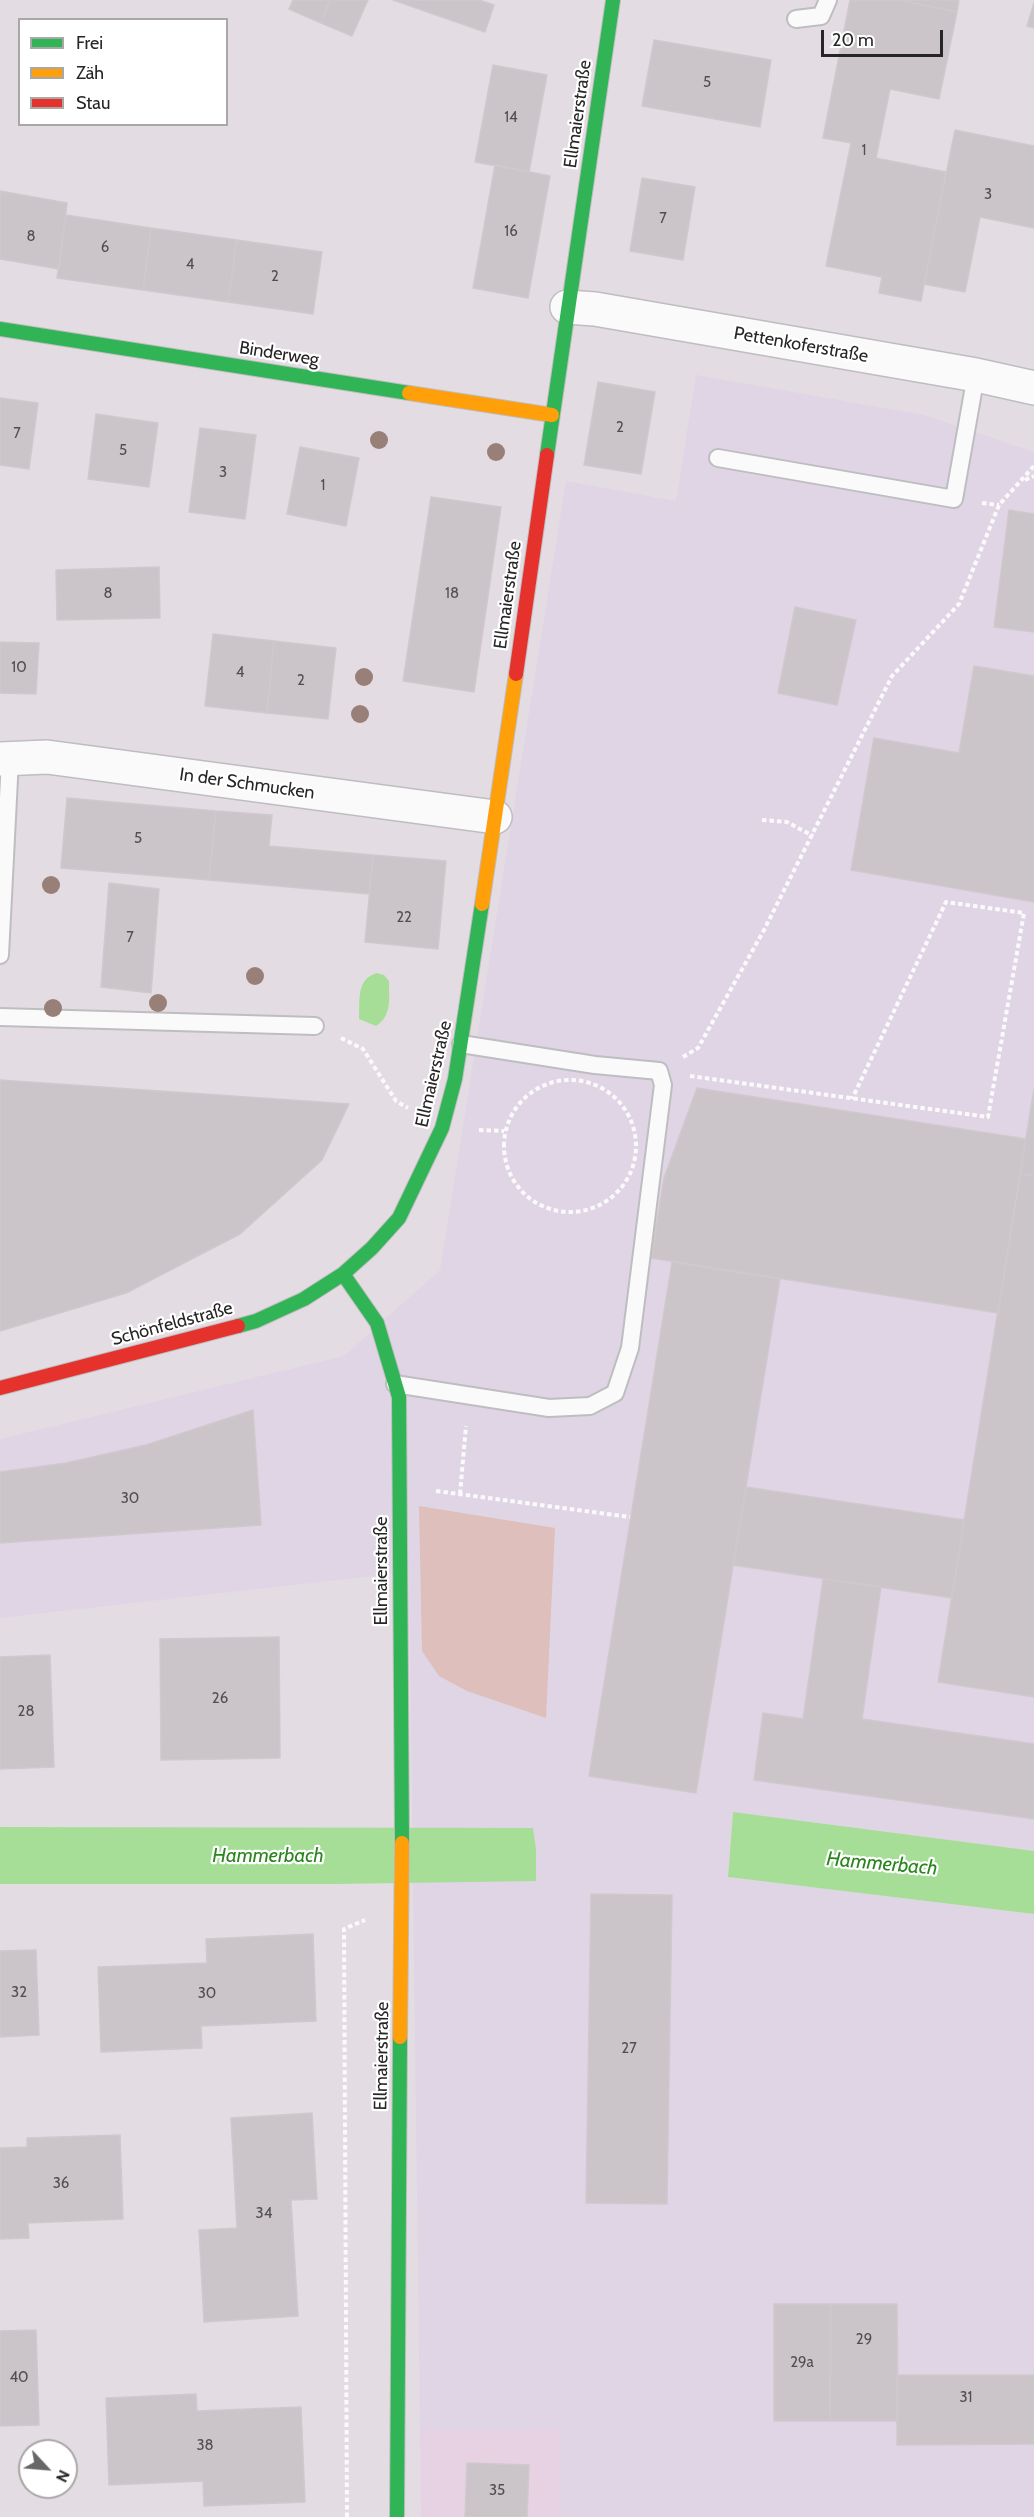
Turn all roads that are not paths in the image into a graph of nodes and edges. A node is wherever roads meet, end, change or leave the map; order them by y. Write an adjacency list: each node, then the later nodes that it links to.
1 (613, 0): 4 (street, Ellmaierstraße)
2 (828, 0): 3 (lane)
3 (796, 19)
4 (567, 307): 6 (street, Pettenkoferstraße); 8 (street, Ellmaierstraße)
5 (0, 329): 8 (street, Binderweg)
6 (976, 375): 7 (street, Pettenkoferstraße); 9 (lane)
7 (1034, 388)
8 (552, 415): 11 (street, Ellmaierstraße)
9 (718, 458)
10 (5, 759): 11 (street, In der Schmucken); 12 (lane)
11 (495, 817): 15 (street, Ellmaierstraße)
12 (0, 955)
13 (0, 1017): 14 (lane)
14 (315, 1026)
15 (461, 1044): 16 (street, Ellmaierstraße); 17 (lane)
16 (343, 1274): 17 (street, Ellmaierstraße); 18 (street, Schönfeldstraße)
17 (395, 1384): 19 (street, Ellmaierstraße)
18 (0, 1388)
19 (397, 2517)

